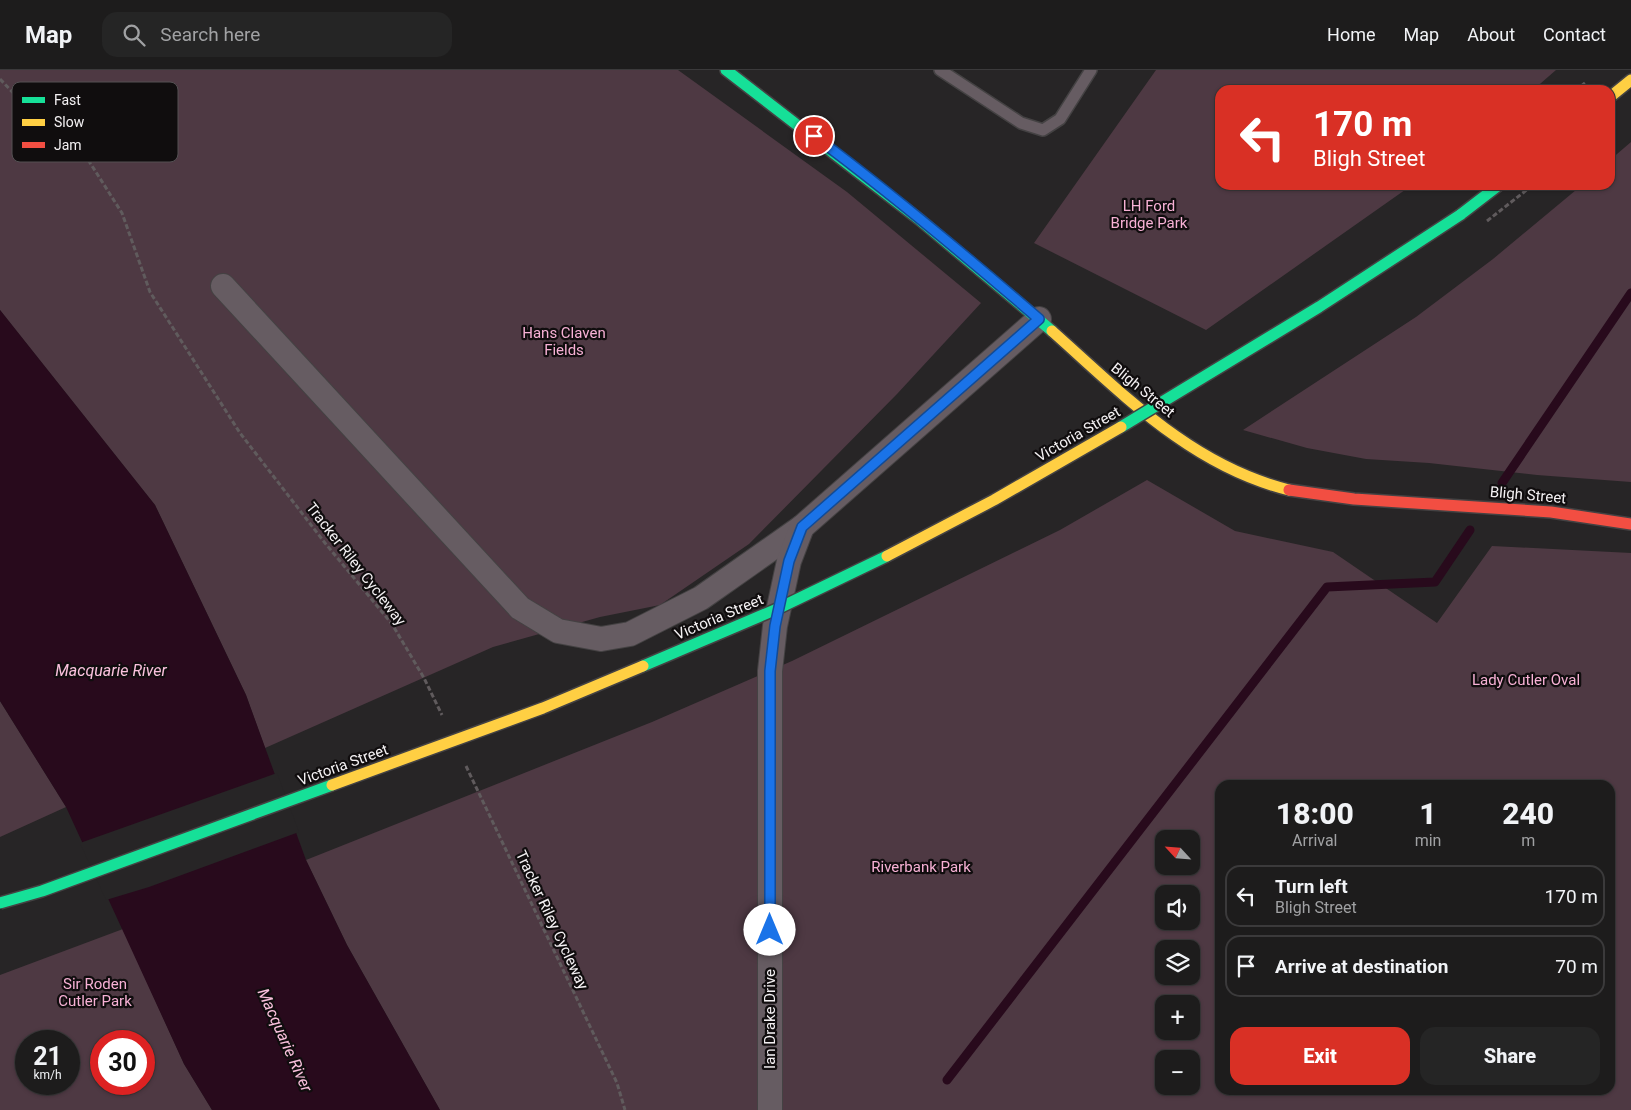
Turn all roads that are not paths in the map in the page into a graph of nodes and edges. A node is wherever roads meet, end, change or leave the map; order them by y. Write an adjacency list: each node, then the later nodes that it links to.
1 (726, 70): 8 (main road, Bligh Street)
2 (940, 70): 3 (lane)
3 (1092, 70)
4 (1631, 80): 5 (main road)
5 (1615, 93)
6 (1492, 190): 11 (main road, Victoria Street, bridge)
7 (223, 286): 10 (street)
8 (1039, 319): 9 (main road, Bligh Street); 10 (street, Ian Drake Drive)
9 (1631, 524)
10 (802, 527): 12 (street, Ian Drake Drive)
11 (0, 904)
12 (770, 1110)

